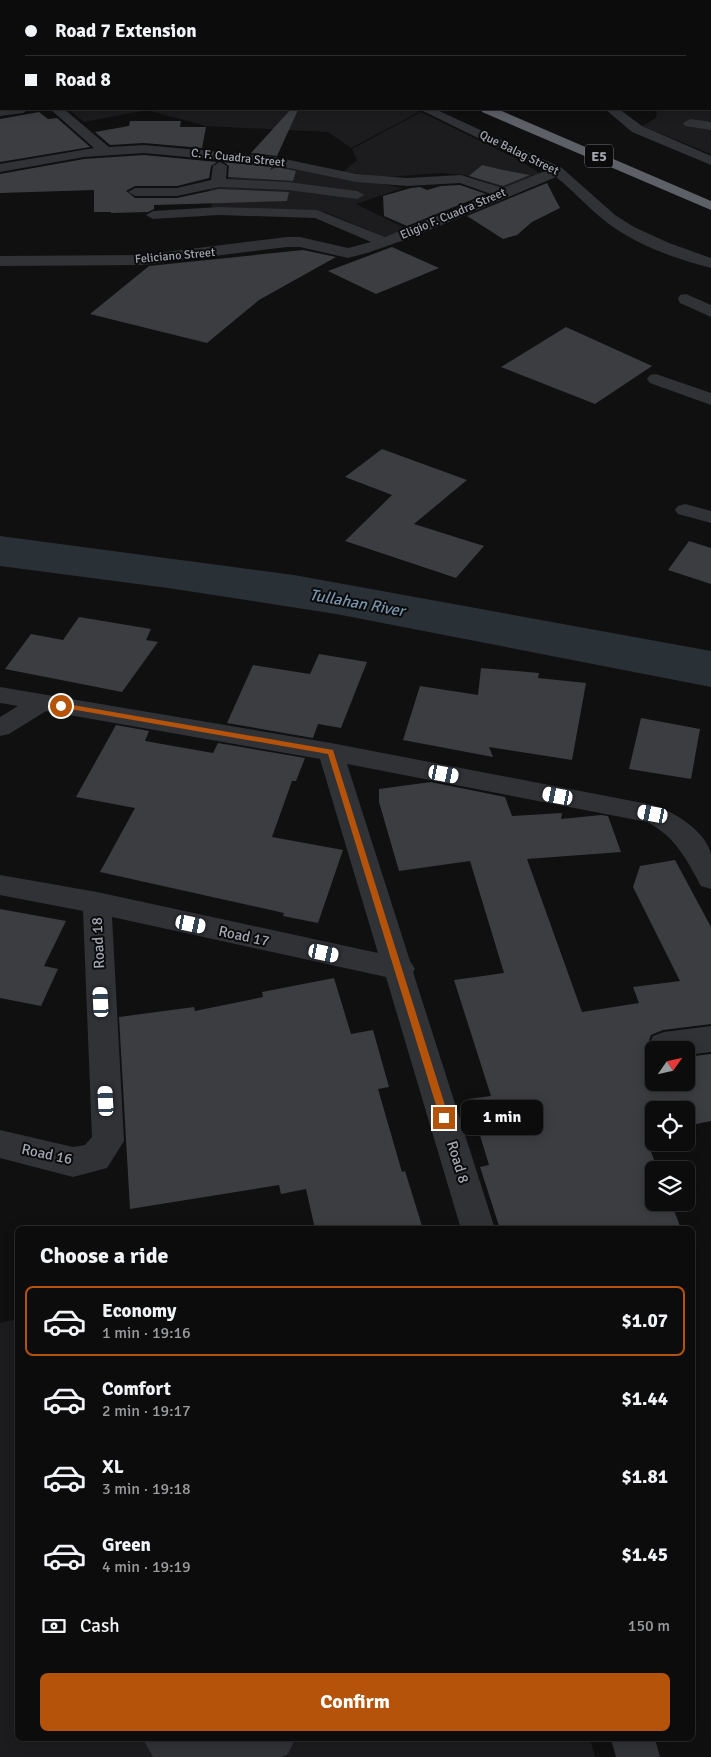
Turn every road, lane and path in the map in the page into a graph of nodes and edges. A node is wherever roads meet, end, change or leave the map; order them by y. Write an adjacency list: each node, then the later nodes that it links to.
1 (15, 110): 7 (street)
2 (57, 110): 11 (street)
3 (427, 110): 15 (street, Que Balag Street)
4 (489, 110): 20 (highway, E5)
5 (521, 110): 10 (highway, E5)
6 (616, 110): 13 (street)
7 (0, 112)
8 (690, 123): 9 (street)
9 (711, 126)
10 (602, 144)
11 (105, 150): 12 (street, C. F. Cuadra Street); 14 (street, C. F. Cuadra Street)
12 (224, 155): 16 (street); 18 (street, C. F. Cuadra Street)
13 (711, 161)
14 (0, 168)
15 (557, 171): 18 (street, Eligio F. Cuadra Street); 25 (street, Que Balag Street)
16 (218, 183): 17 (street); 19 (street)
17 (135, 192)
18 (502, 193): 22 (street, Eligio F. Cuadra Street)
19 (366, 196)
20 (711, 206)
21 (153, 215): 22 (street)
22 (385, 242): 23 (street, Eligio F. Cuadra Street)
23 (348, 253): 24 (street, Feliciano Street)
24 (0, 261)
25 (711, 263)
26 (686, 299): 27 (street)
27 (711, 312)
28 (656, 379): 29 (street)
29 (711, 399)
30 (685, 510): 31 (street)
31 (711, 517)
32 (0, 695): 33 (street)
33 (42, 702): 34 (street); 35 (street)
34 (0, 728)
35 (331, 752): 36 (street); 39 (street, Road 8)
36 (710, 876)
37 (0, 885): 38 (street, Road 17)
38 (96, 903): 39 (street, Road 17); 43 (street, Road 18)
39 (400, 970): 44 (street, Road 8)
40 (711, 1039): 41 (street)
41 (695, 1041)
42 (0, 1144): 43 (street, Road 16)
43 (95, 1158)
44 (477, 1226)
45 (167, 1741): 48 (street)
46 (265, 1741): 48 (street)
47 (634, 1741): 49 (street)
48 (199, 1757)
49 (638, 1757)

